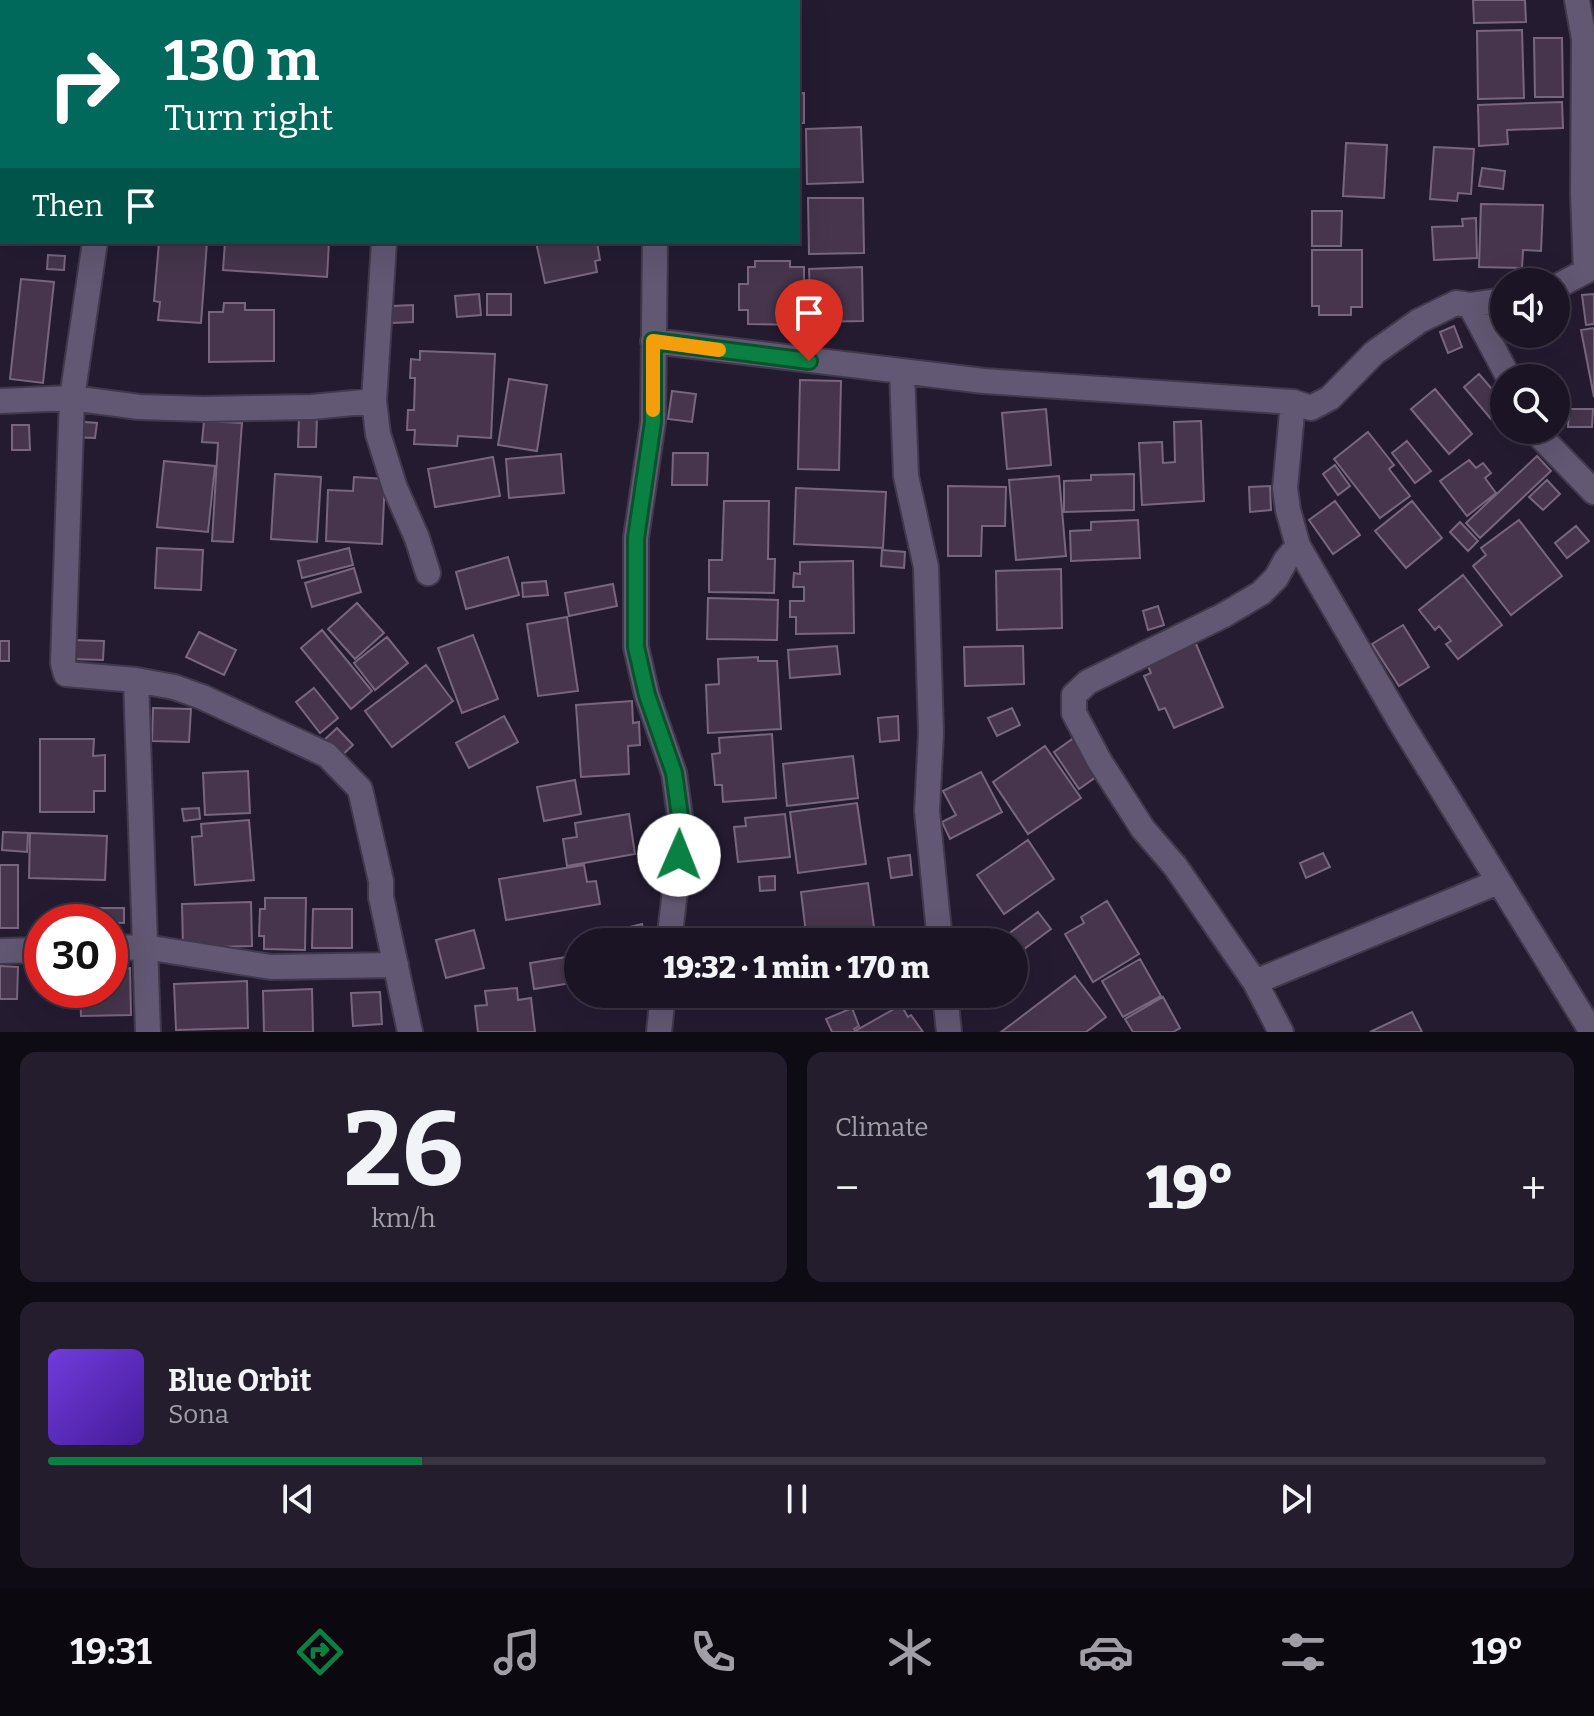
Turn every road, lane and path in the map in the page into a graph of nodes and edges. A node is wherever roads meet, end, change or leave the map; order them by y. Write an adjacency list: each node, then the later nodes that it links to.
1 (1577, 0): 2 (street)
2 (1589, 37): 6 (street)
3 (95, 244): 13 (street)
4 (384, 244): 15 (street)
5 (655, 244): 10 (street)
6 (1590, 270): 7 (street)
7 (1570, 280)
8 (1490, 302): 9 (street)
9 (1470, 305): 11 (street); 16 (street)
10 (653, 341): 12 (street); 23 (street)
11 (1502, 364)
12 (902, 373): 16 (street); 24 (street)
13 (72, 398): 14 (street); 15 (street); 21 (street)
14 (0, 401)
15 (374, 401): 20 (street)
16 (1293, 402): 19 (street)
17 (1548, 444): 18 (street)
18 (1594, 492)
19 (1298, 546): 22 (street); 30 (street)
20 (428, 573)
21 (136, 680): 26 (street); 29 (street)
22 (1498, 882): 30 (street); 38 (street)
23 (671, 928)
24 (939, 928)
25 (128, 947): 26 (street)
26 (145, 947): 29 (street); 33 (street)
27 (24, 950): 28 (street)
28 (0, 951)
29 (396, 965): 34 (street)
30 (1255, 982): 37 (street)
31 (662, 1008): 35 (street)
32 (946, 1008): 36 (street)
33 (148, 1032)
34 (410, 1032)
35 (659, 1032)
36 (949, 1032)
37 (1281, 1032)
38 (1592, 1032)

